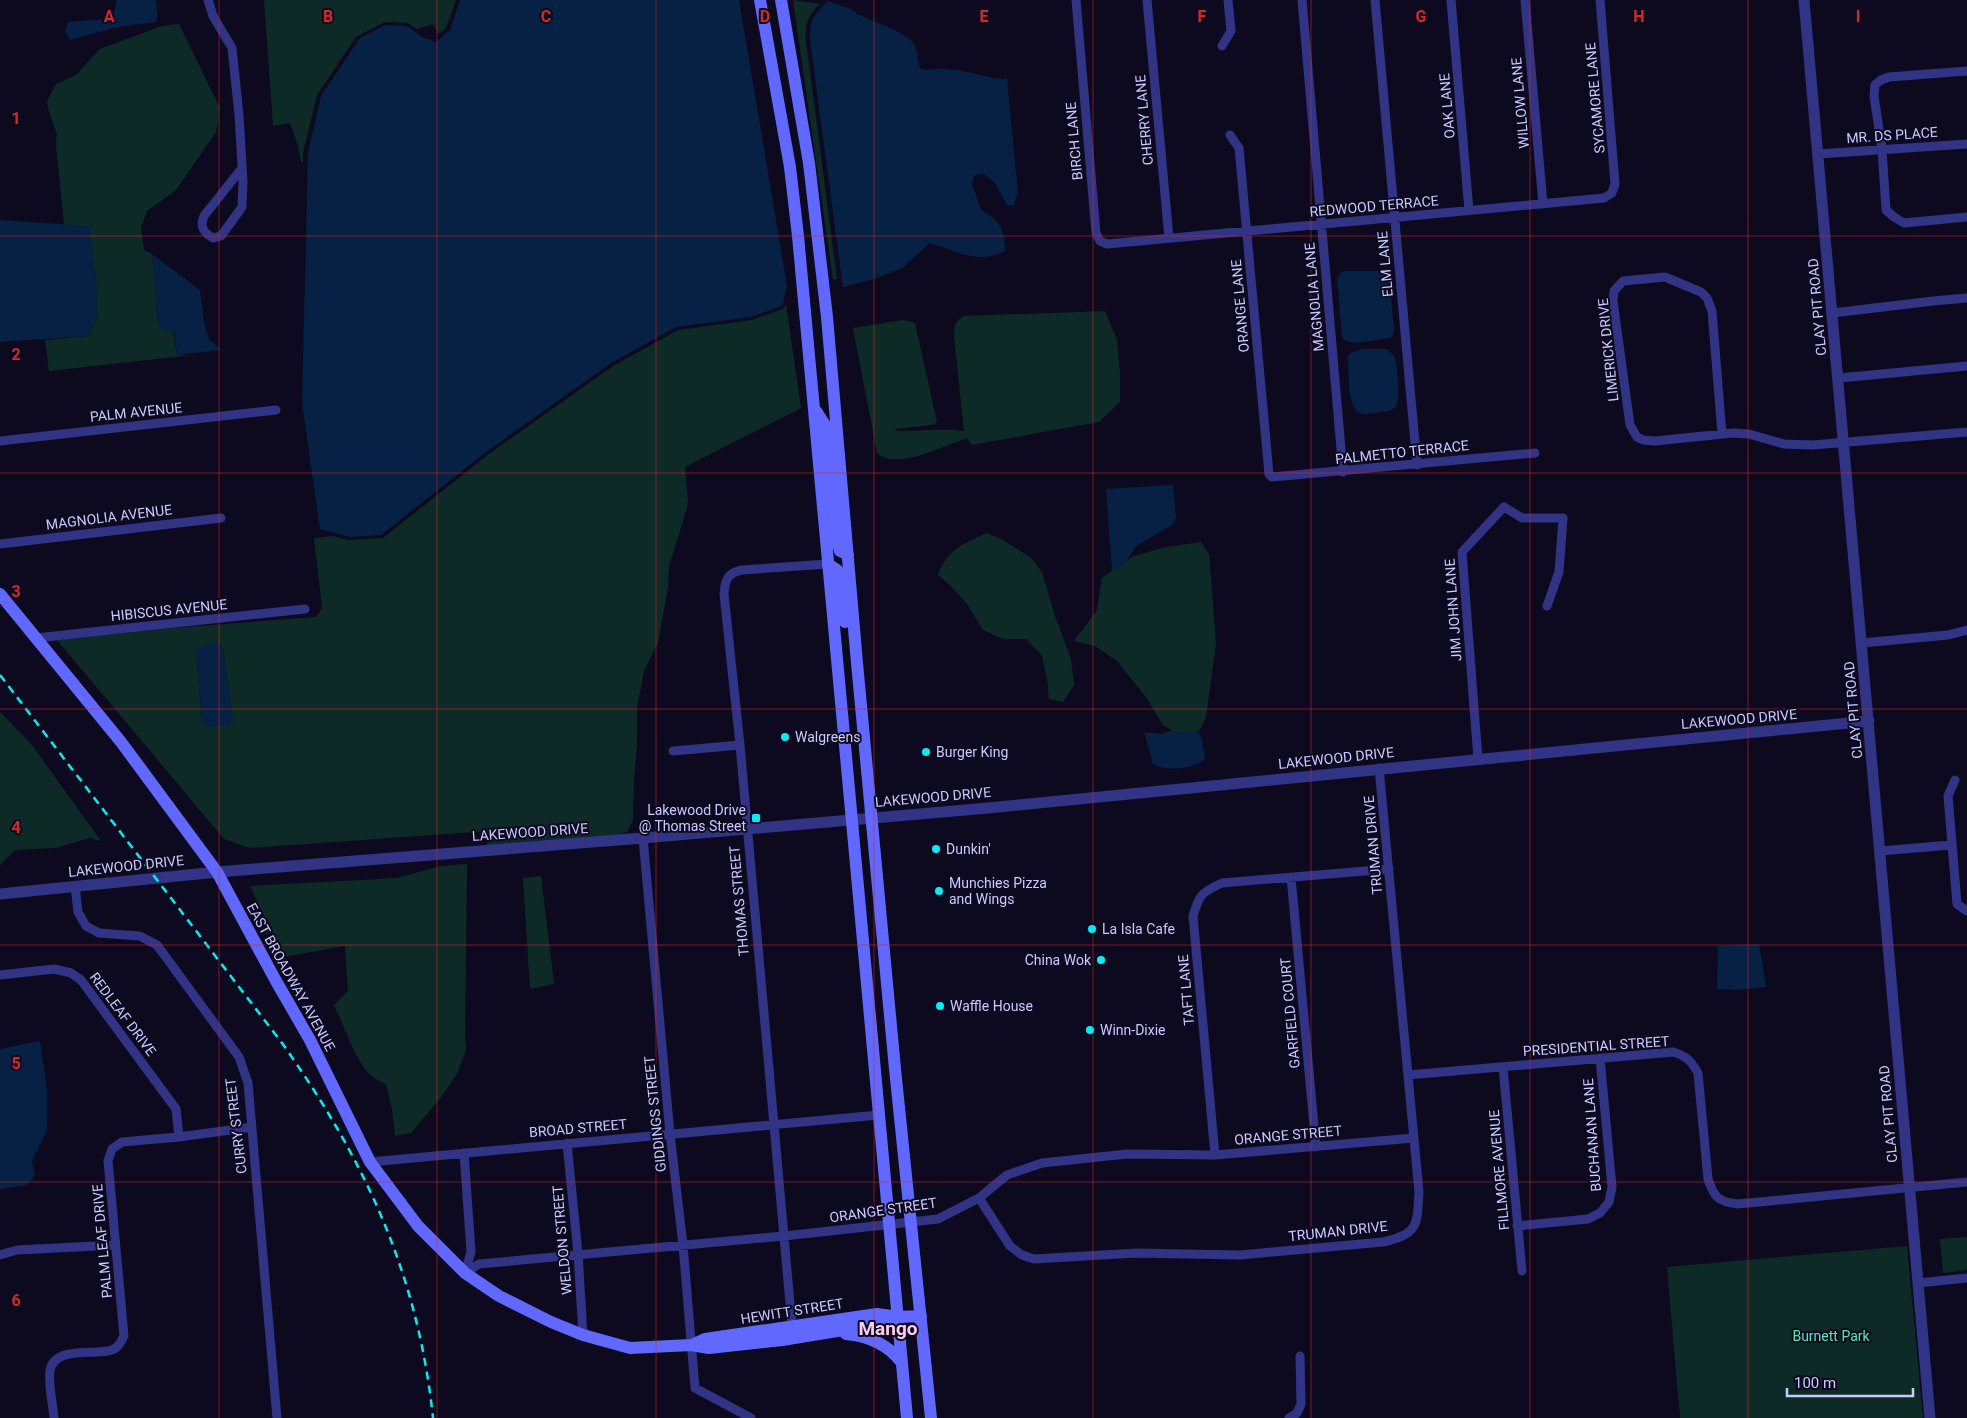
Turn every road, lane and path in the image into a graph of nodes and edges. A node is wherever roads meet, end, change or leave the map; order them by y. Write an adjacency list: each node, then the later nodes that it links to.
1 (208, 0): 19 (street)
2 (760, 0): 33 (main road)
3 (781, 0): 45 (main road)
4 (1076, 0): 28 (street, BIRCH LANE)
5 (1147, 0): 27 (street, CHERRY LANE)
6 (1228, 0): 13 (street)
7 (1302, 0): 25 (street, MAGNOLIA LANE)
8 (1375, 0): 24 (street, ELM LANE)
9 (1451, 0): 22 (street, OAK LANE)
10 (1525, 0): 21 (street, WILLOW LANE)
11 (1600, 0): 20 (street, SYCAMORE LANE)
12 (1804, 0): 18 (street, CLAY PIT ROAD)
13 (1222, 46)
14 (1967, 71): 17 (street)
15 (1230, 135): 26 (street, ORANGE LANE)
16 (1967, 144): 17 (street, MR. DS PLACE)
17 (1882, 150): 18 (street, MR. DS PLACE); 23 (street)
18 (1818, 154): 30 (street, CLAY PIT ROAD)
19 (242, 168): 19 (street)
20 (1612, 194): 21 (street, REDWOOD TERRACE)
21 (1543, 204): 22 (street, REDWOOD TERRACE)
22 (1470, 210): 24 (street, REDWOOD TERRACE)
23 (1967, 217)
24 (1395, 218): 25 (street, REDWOOD TERRACE); 40 (street, ELM LANE)
25 (1321, 225): 26 (street, REDWOOD TERRACE); 41 (street, MAGNOLIA LANE)
26 (1247, 231): 27 (street, REDWOOD TERRACE); 42 (street, ORANGE LANE)
27 (1169, 238): 28 (street, REDWOOD TERRACE)
28 (1138, 241)
29 (1967, 298): 30 (street)
30 (1833, 313): 32 (street, CLAY PIT ROAD)
31 (1967, 366): 32 (street)
32 (1839, 378): 38 (street, CLAY PIT ROAD)
33 (814, 409): 45 (main road); 46 (main road)
34 (276, 410): 37 (street, PALM AVENUE)
35 (1967, 432): 38 (street, LIMERICK DRIVE)
36 (1722, 434): 36 (street, LIMERICK DRIVE); 38 (street, LIMERICK DRIVE)
37 (0, 441)
38 (1844, 443): 52 (street, CLAY PIT ROAD)
39 (1535, 453): 40 (street, PALMETTO TERRACE)
40 (1417, 465): 41 (street, PALMETTO TERRACE)
41 (1342, 472): 42 (street, PALMETTO TERRACE)
42 (1272, 477)
43 (221, 518): 44 (street, MAGNOLIA AVENUE)
44 (0, 544)
45 (848, 555): 53 (main road)
46 (828, 564): 53 (main road); 55 (street, THOMAS STREET); 61 (main road)
47 (0, 594): 51 (main road, EAST BROADWAY AVENUE)
48 (1547, 606): 57 (street, JIM JOHN LANE)
49 (305, 609): 51 (street, HIBISCUS AVENUE)
50 (1967, 630): 52 (street)
51 (36, 638): 67 (main road, EAST BROADWAY AVENUE)
52 (1862, 643): 54 (street, CLAY PIT ROAD)
53 (857, 663): 60 (main road)
54 (1869, 722): 57 (street, LAKEWOOD DRIVE); 65 (street, CLAY PIT ROAD)
55 (740, 745): 56 (street); 62 (street, THOMAS STREET)
56 (673, 751)
57 (1478, 759): 58 (street, LAKEWOOD DRIVE)
58 (1379, 768): 60 (street, LAKEWOOD DRIVE); 66 (street, TRUMAN DRIVE)
59 (1955, 780): 64 (street)
60 (872, 818): 61 (street, LAKEWOOD DRIVE); 90 (main road)
61 (851, 820): 62 (street, LAKEWOOD DRIVE); 76 (main road)
62 (746, 830): 63 (street, LAKEWOOD DRIVE); 77 (street, THOMAS STREET)
63 (643, 838): 67 (street, LAKEWOOD DRIVE); 79 (street, GIDDINGS STREET)
64 (1951, 845): 65 (street); 71 (street)
65 (1880, 851): 88 (street, CLAY PIT ROAD)
66 (1389, 868): 68 (street, TAFT LANE); 75 (street, TRUMAN DRIVE)
67 (217, 872): 69 (street, LAKEWOOD DRIVE); 86 (main road, EAST BROADWAY AVENUE)
68 (1291, 877): 83 (street, GARFIELD COURT); 85 (street, TAFT LANE)
69 (74, 886): 70 (street, LAKEWOOD DRIVE); 78 (street, CURRY STREET)
70 (0, 894)
71 (1967, 911)
72 (0, 974): 80 (street, REDLEAF DRIVE)
73 (1600, 1058): 74 (street, PRESIDENTIAL STREET); 88 (street, PRESIDENTIAL STREET); 92 (street, BUCHANAN LANE)
74 (1503, 1067): 75 (street, PRESIDENTIAL STREET); 92 (street, FILLMORE AVENUE)
75 (1408, 1075): 81 (street, TRUMAN DRIVE)
76 (879, 1115): 77 (street, BROAD STREET); 91 (main road)
77 (773, 1125): 79 (street, BROAD STREET); 93 (street, THOMAS STREET)
78 (252, 1127): 80 (street, PALM LEAF DRIVE); 111 (street, CURRY STREET)
79 (670, 1134): 82 (street, BROAD STREET); 95 (street, GIDDINGS STREET)
80 (179, 1137): 94 (street, PALM LEAF DRIVE)
81 (1414, 1138): 83 (street, ORANGE STREET); 89 (street, TRUMAN DRIVE)
82 (567, 1143): 84 (street, BROAD STREET); 96 (street, WELDON STREET)
83 (1316, 1147): 85 (street, ORANGE STREET)
84 (464, 1153): 86 (street, BROAD STREET); 99 (street)
85 (1215, 1155): 89 (street, ORANGE STREET)
86 (370, 1162): 99 (main road, EAST BROADWAY AVENUE)
87 (1967, 1182): 88 (street, PRESIDENTIAL STREET)
88 (1910, 1188): 101 (street, CLAY PIT ROAD)
89 (979, 1198): 90 (street, ORANGE STREET)
90 (911, 1222): 91 (street, ORANGE STREET); 102 (main road)
91 (888, 1225): 93 (street, ORANGE STREET); 103 (main road)
92 (1517, 1226): 98 (street, FILLMORE AVENUE)
93 (784, 1236): 95 (street, ORANGE STREET); 104 (street, THOMAS STREET)
94 (116, 1245): 97 (street); 110 (street, PALM LEAF DRIVE)
95 (684, 1245): 96 (street, ORANGE STREET); 107 (street, GIDDINGS STREET)
96 (578, 1254): 99 (street, ORANGE STREET); 106 (street, WELDON STREET)
97 (0, 1255)
98 (1522, 1271)
99 (465, 1273): 106 (main road, EAST BROADWAY AVENUE)
100 (1967, 1278): 101 (street)
101 (1918, 1283): 116 (street, CLAY PIT ROAD)
102 (921, 1316): 103 (main road, HEWITT STREET); 114 (main road)
103 (898, 1317): 104 (main road, HEWITT STREET); 105 (main road, HEWITT STREET); 109 (main road)
104 (792, 1326): 107 (main road, HEWITT STREET)
105 (828, 1333): 107 (main road, HEWITT STREET); 109 (main road)
106 (583, 1335): 107 (main road, HEWITT STREET)
107 (691, 1346): 112 (street, GIDDINGS STREET)
108 (1300, 1356): 115 (street)
109 (902, 1363): 113 (main road)
110 (54, 1418)
111 (276, 1418)
112 (751, 1418)
113 (907, 1418)
114 (931, 1418)
115 (1289, 1418)
116 (1930, 1418)

